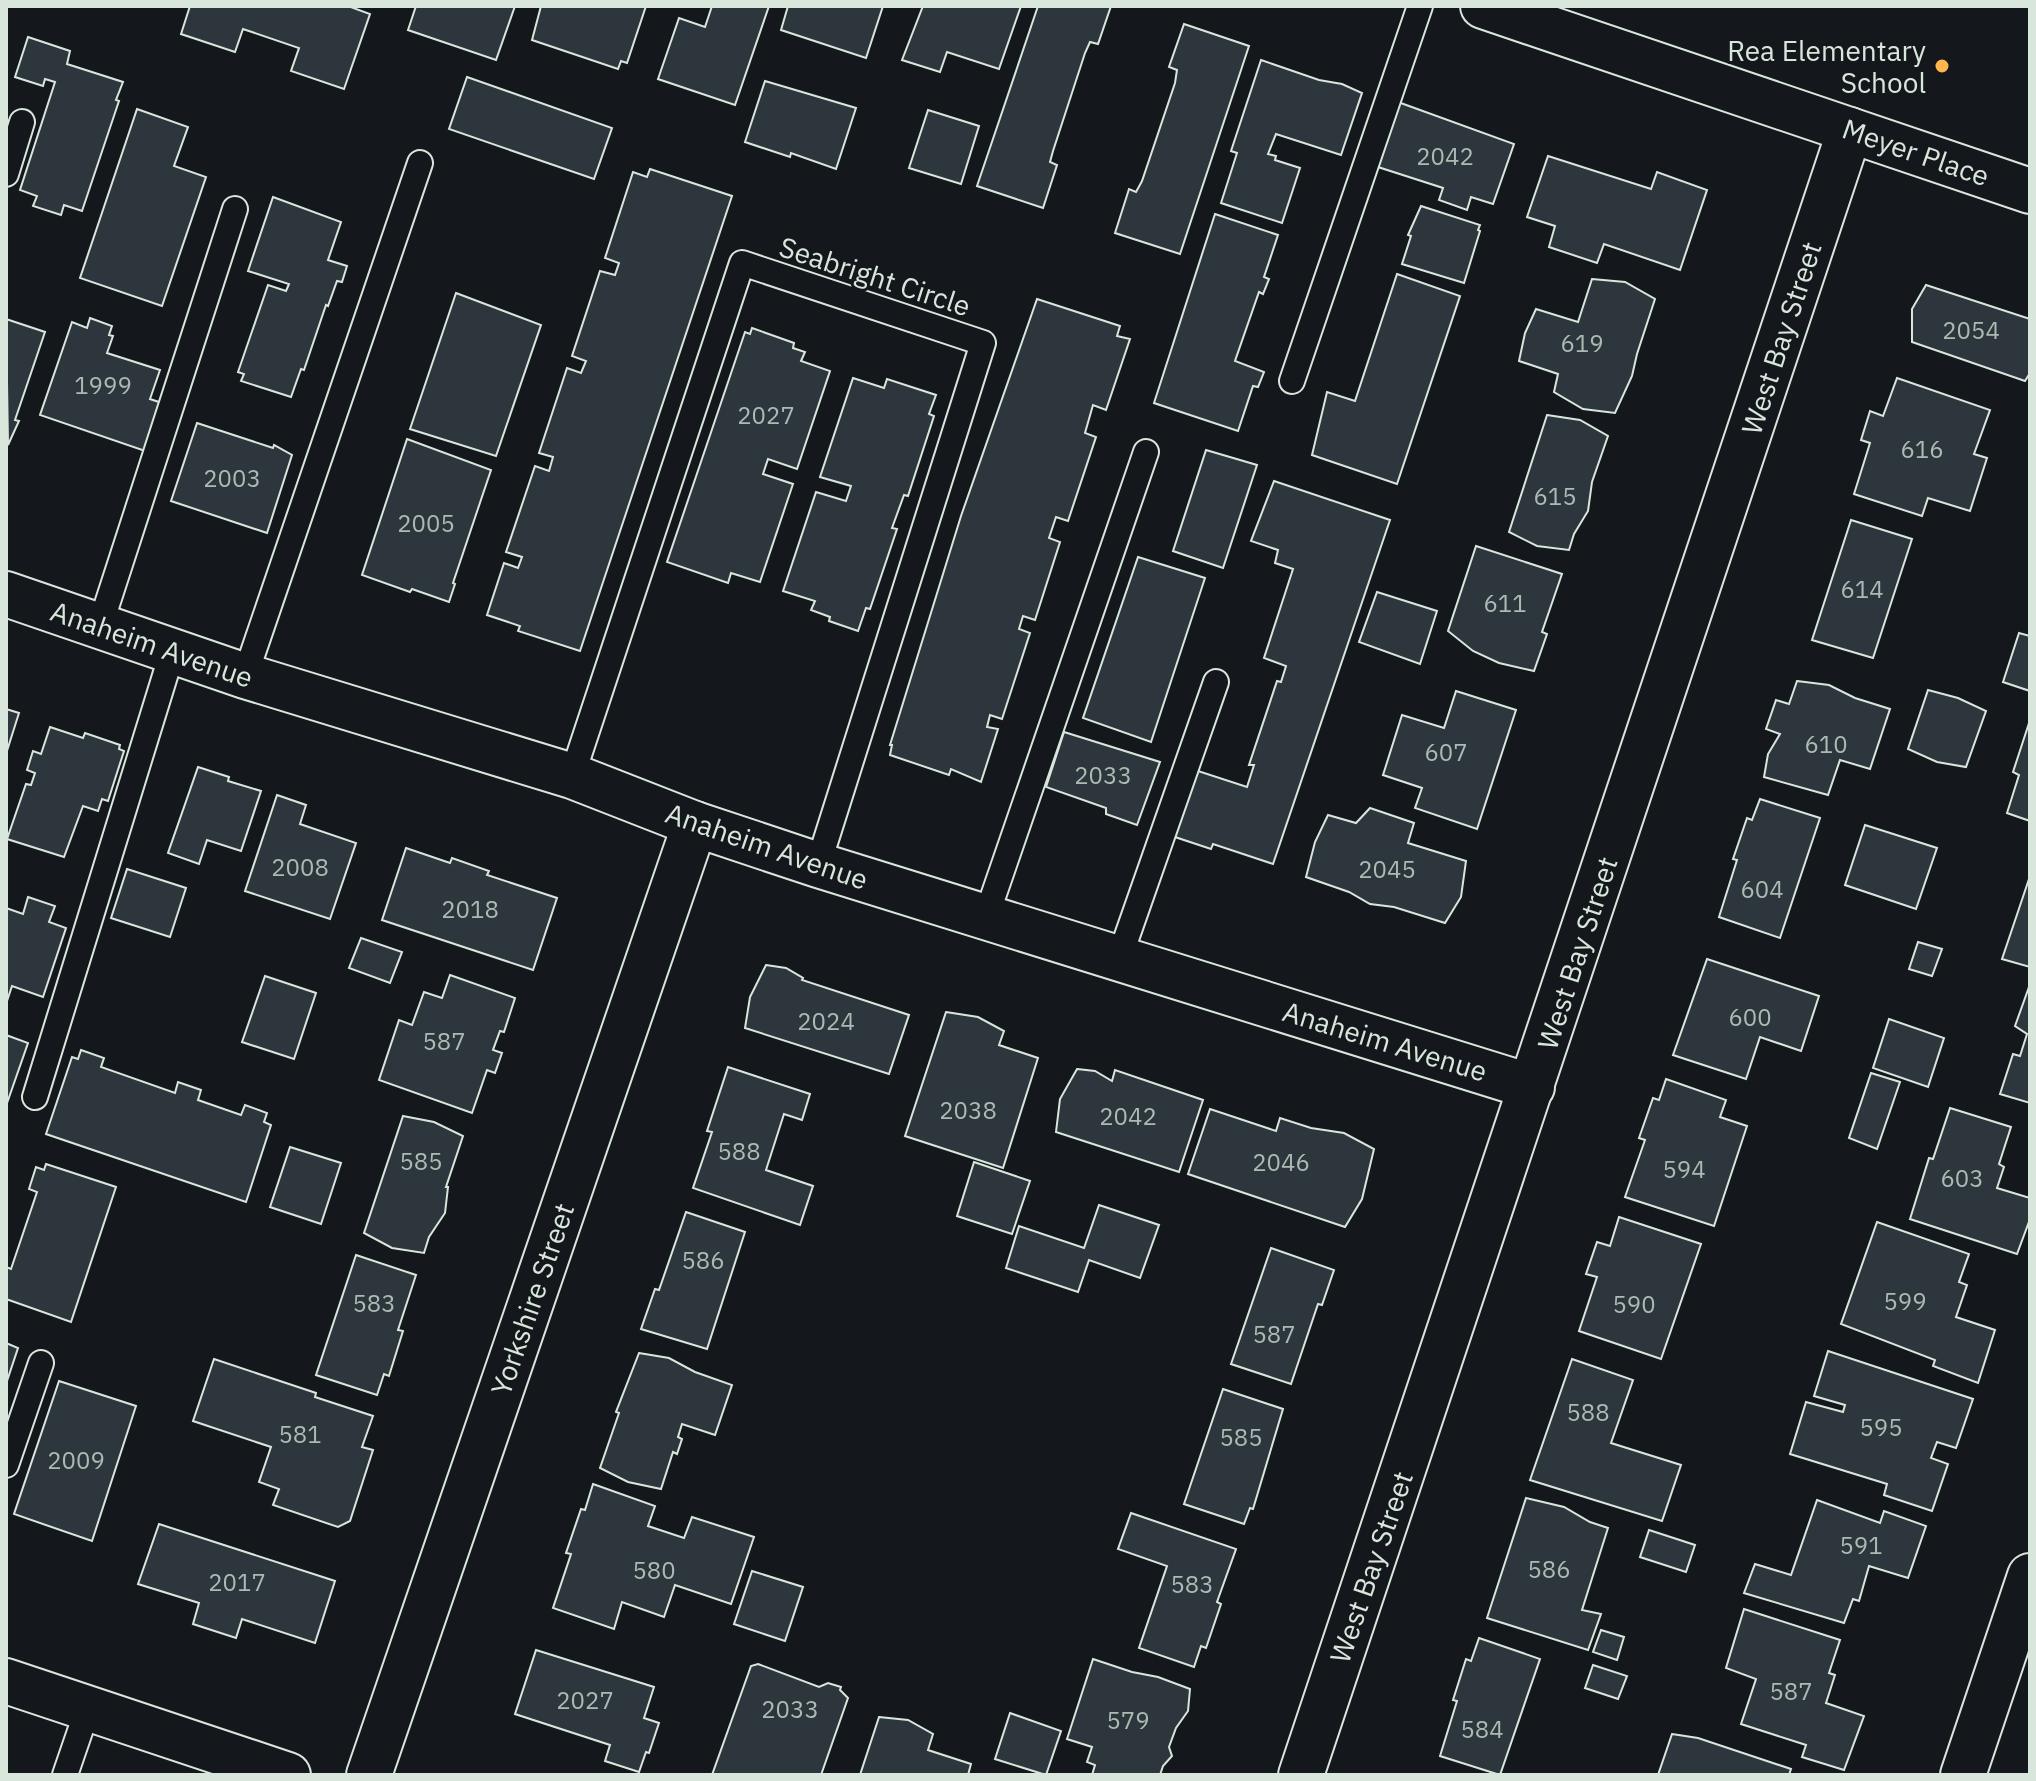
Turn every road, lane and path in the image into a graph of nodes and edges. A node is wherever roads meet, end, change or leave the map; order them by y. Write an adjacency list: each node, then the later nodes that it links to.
1 (1420, 6): 10 (lane)
2 (1483, 6): 3 (street, Meyer Place)
3 (1540, 15): 5 (street, Meyer Place)
4 (22, 122): 7 (lane)
5 (1850, 130): 8 (street, Meyer Place); 22 (street, West Bay Street)
6 (420, 163): 15 (lane)
7 (6, 174)
8 (2030, 191)
9 (235, 209): 13 (lane)
10 (1292, 381)
11 (1146, 452): 20 (lane)
12 (6, 594): 13 (street, Anaheim Avenue)
13 (100, 626): 14 (street, Anaheim Avenue)
14 (173, 650): 15 (street, Anaheim Avenue); 23 (lane)
15 (245, 676): 17 (street, Anaheim Avenue)
16 (1216, 682): 21 (lane)
17 (572, 776): 18 (street, Anaheim Avenue); 19 (lane, Seabright Circle)
18 (695, 824): 19 (street, Anaheim Avenue); 31 (street, Yorkshire Street)
19 (818, 865): 20 (street, Anaheim Avenue)
20 (986, 917): 21 (street, Anaheim Avenue)
21 (1119, 959): 22 (street, Anaheim Avenue)
22 (1532, 1087): 32 (street, West Bay Street)
23 (35, 1097)
24 (41, 1363): 25 (lane)
25 (6, 1465)
26 (2030, 1576): 33 (street)
27 (6, 1681): 28 (street)
28 (88, 1708): 29 (lane); 30 (street)
29 (65, 1775)
30 (288, 1775)
31 (369, 1775)
32 (1301, 1775)
33 (1963, 1775)

